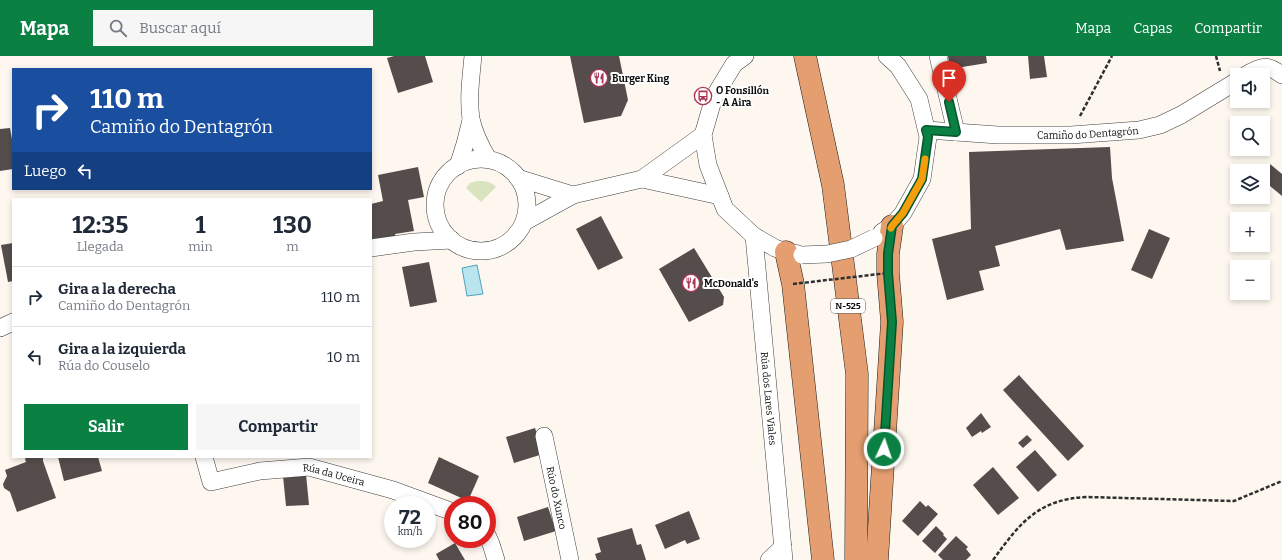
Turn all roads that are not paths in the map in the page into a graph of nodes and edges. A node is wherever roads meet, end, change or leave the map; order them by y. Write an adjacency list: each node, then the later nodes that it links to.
1 (473, 56): 11 (street)
2 (745, 56): 14 (street)
3 (805, 56): 40 (highway, N-525)
4 (887, 56): 12 (street)
5 (938, 56): 13 (street)
6 (1258, 68): 7 (street)
7 (1270, 68)
8 (1270, 68): 9 (street)
9 (1282, 75)
10 (1230, 85): 13 (street, Camiño do Dentagrón)
11 (471, 120): 15 (street); 16 (street)
12 (926, 130): 13 (street, Camiño do Dentagrón); 23 (street)
13 (956, 132)
14 (703, 135): 18 (street); 20 (street)
15 (488, 159): 16 (street); 17 (street)
16 (458, 166): 21 (street)
17 (518, 178): 19 (street); 22 (street)
18 (642, 179): 19 (street); 20 (street)
19 (573, 195): 22 (street)
20 (720, 196): 24 (street)
21 (436, 214): 25 (street); 26 (street)
22 (524, 222): 25 (street)
23 (892, 226): 28 (street, bridge); 41 (highway)
24 (754, 236): 28 (street); 35 (street, Rúa dos Lares Viales)
25 (452, 240): 26 (street)
26 (408, 243): 27 (street)
27 (372, 248)
28 (794, 254): 39 (highway)
29 (12, 322): 30 (street)
30 (0, 328)
31 (544, 436): 37 (street, Rúo do Xunco)
32 (204, 458): 33 (street, Rúa da Uceira)
33 (444, 509)
34 (492, 548): 36 (street)
35 (784, 554): 38 (street)
36 (496, 560)
37 (570, 560)
38 (769, 560)
39 (823, 560)
40 (856, 560)
41 (878, 560)

